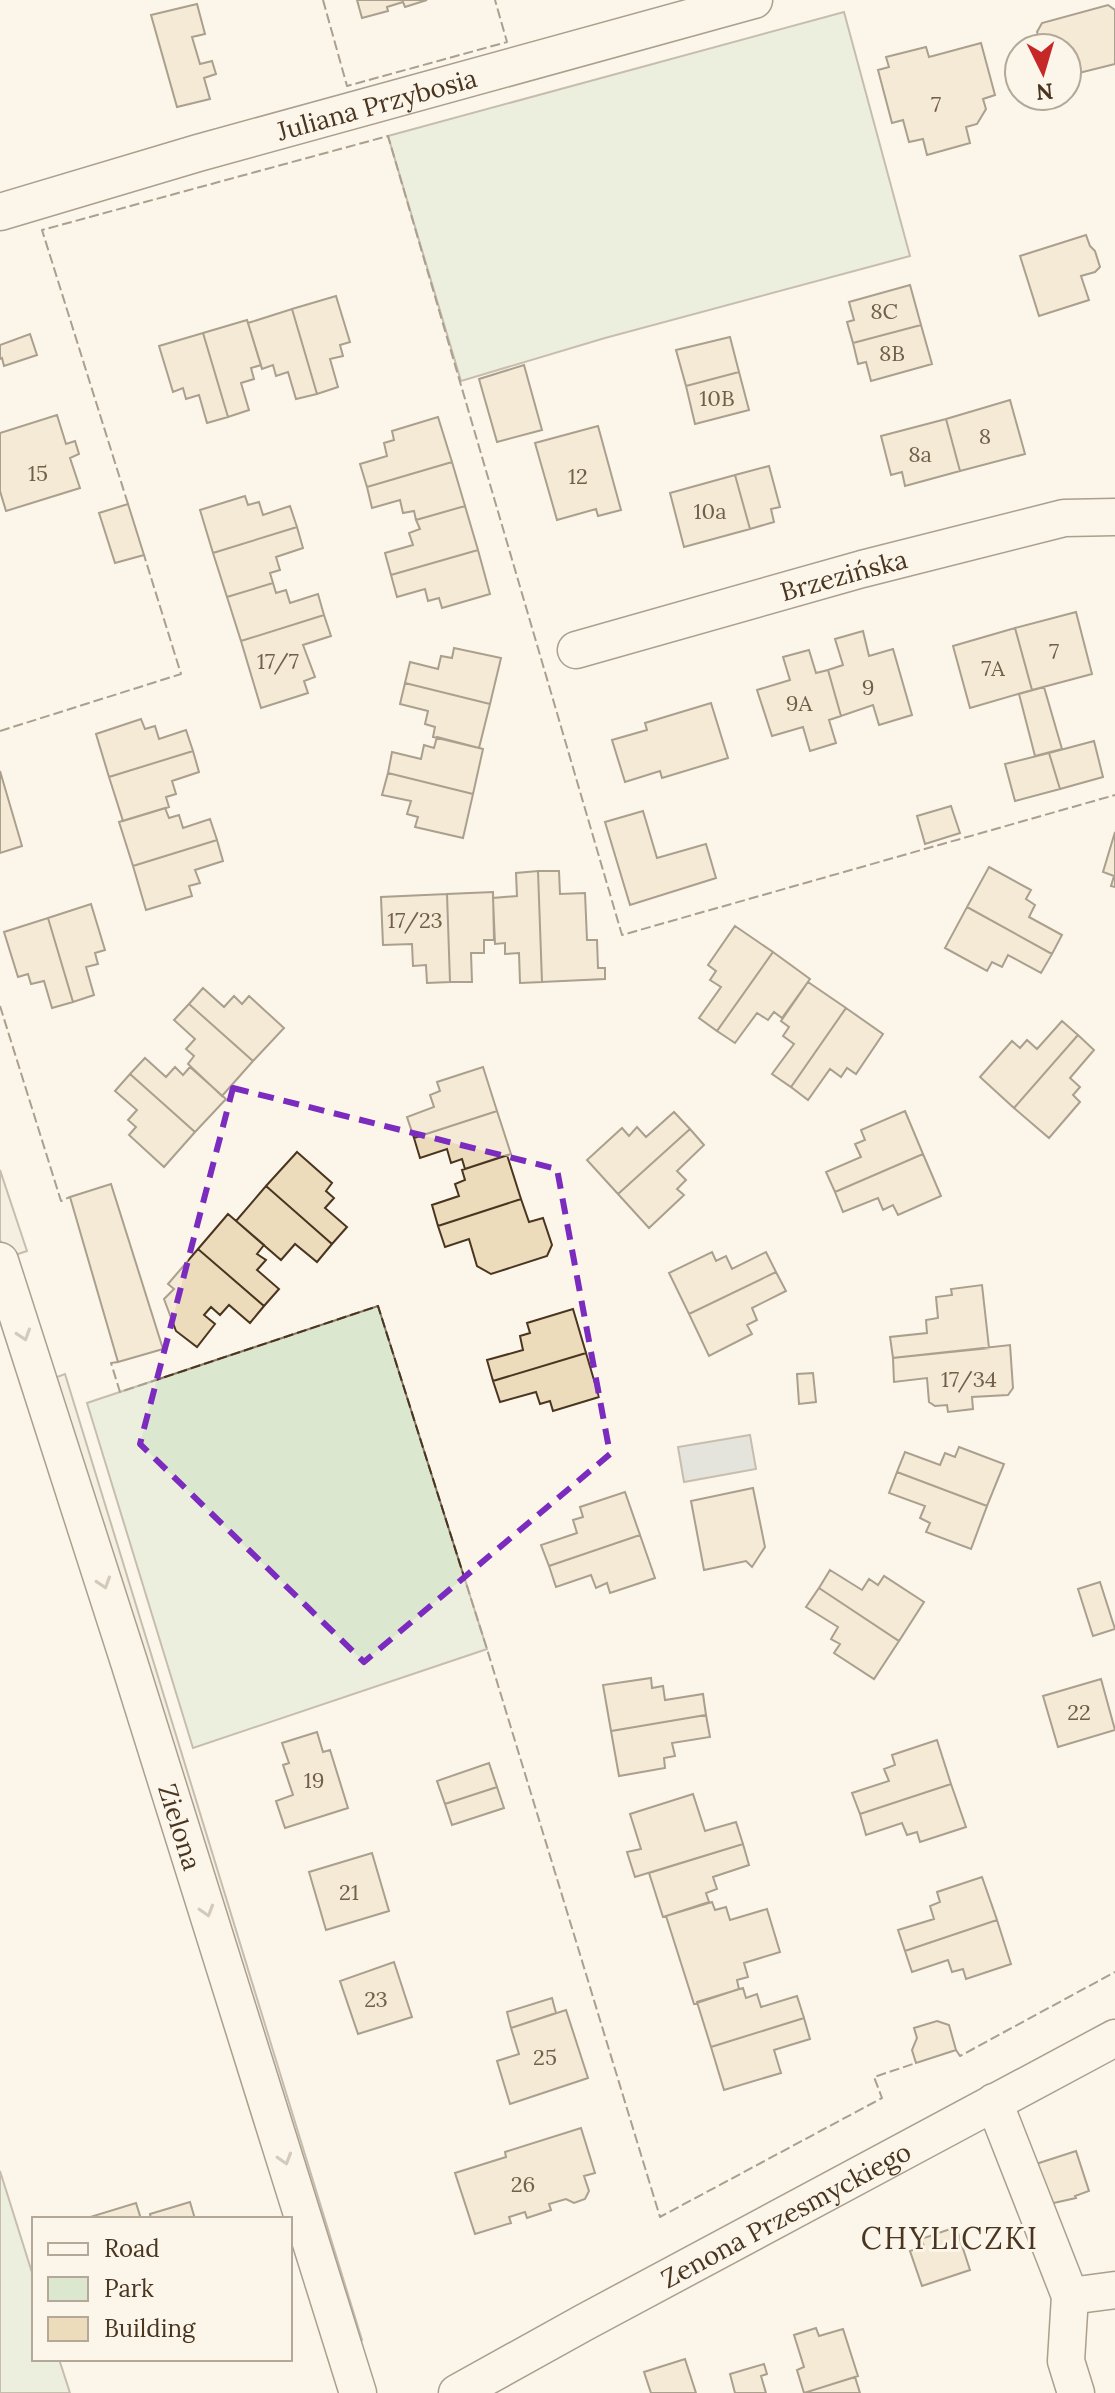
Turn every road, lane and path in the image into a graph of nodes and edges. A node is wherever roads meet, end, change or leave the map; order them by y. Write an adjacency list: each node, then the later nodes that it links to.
1 (754, 0): 2 (street, Juliana Przybosia)
2 (0, 212)
3 (1115, 517): 4 (street, Brzezińska)
4 (576, 650)
5 (0, 1261): 10 (street, Zielona, one-way to 10)
6 (1115, 2038): 7 (street, Zenona Przesmyckiego)
7 (994, 2102): 9 (street); 11 (street, Zenona Przesmyckiego)
8 (1115, 2290): 9 (street)
9 (1070, 2296): 12 (street)
10 (358, 2393)
11 (457, 2393)
12 (1076, 2393)

